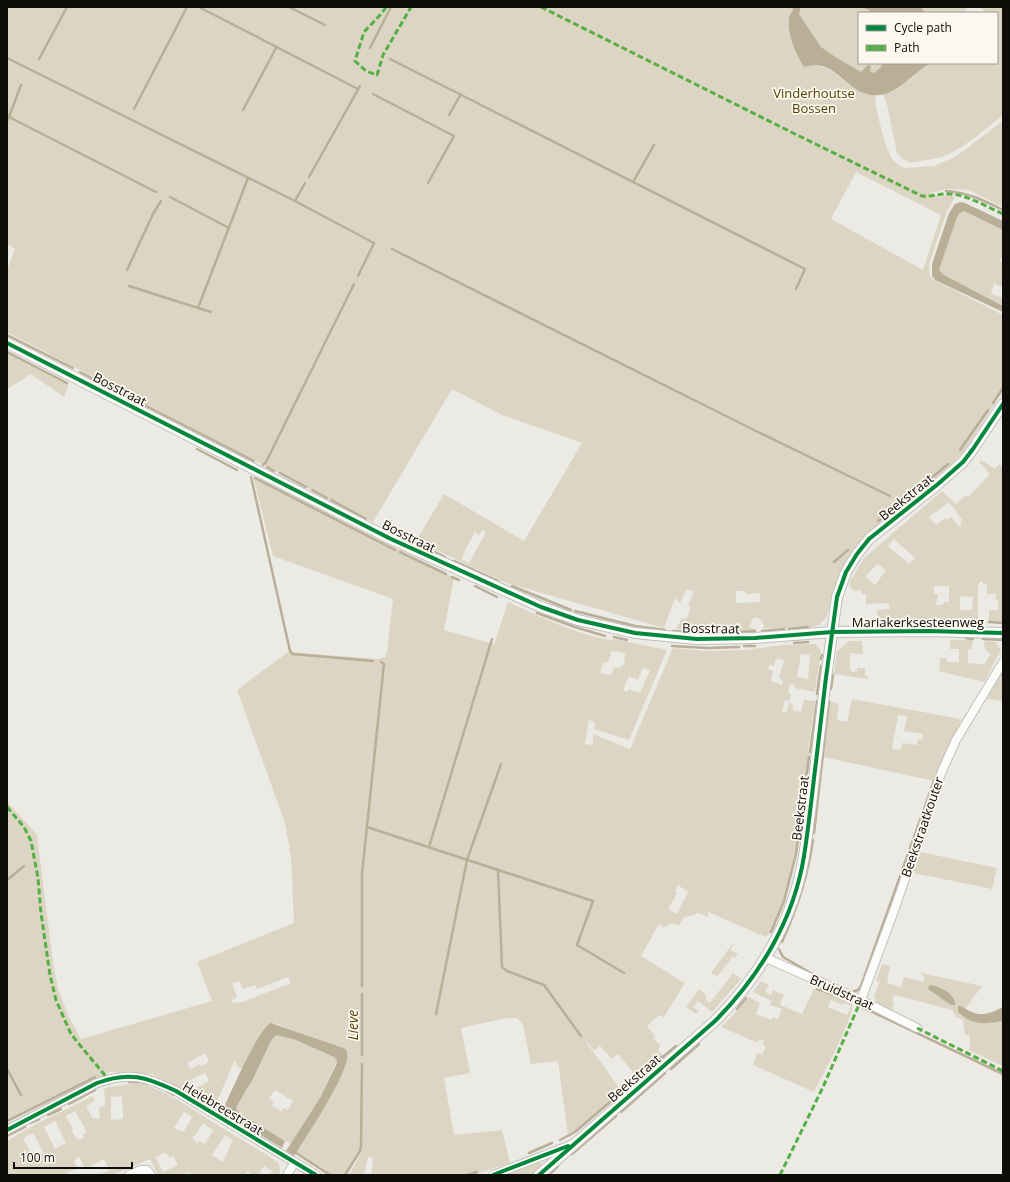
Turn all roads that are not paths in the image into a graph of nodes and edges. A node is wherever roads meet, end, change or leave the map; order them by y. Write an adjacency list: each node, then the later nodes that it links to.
1 (7, 343): 3 (street, Bosstraat)
2 (1003, 404): 3 (street, Beekstraat)
3 (832, 632): 4 (street, Mariakerksesteenweg); 6 (street, Beekstraat)
4 (1003, 633)
5 (1003, 662): 7 (street, Beekstraatkouter)
6 (766, 958): 7 (street, Bruidstraat); 10 (street, Beekstraat)
7 (860, 1000): 8 (street, Bruidstraat)
8 (917, 1028)
9 (7, 1130): 11 (street, Heiebreestraat)
10 (574, 1144): 16 (street); 17 (street, Beekstraat)
11 (295, 1162): 14 (street); 15 (street, Heiebreestraat)
12 (129, 1175): 13 (street)
13 (151, 1175)
14 (287, 1175)
15 (316, 1175)
16 (493, 1175)
17 (539, 1175)

